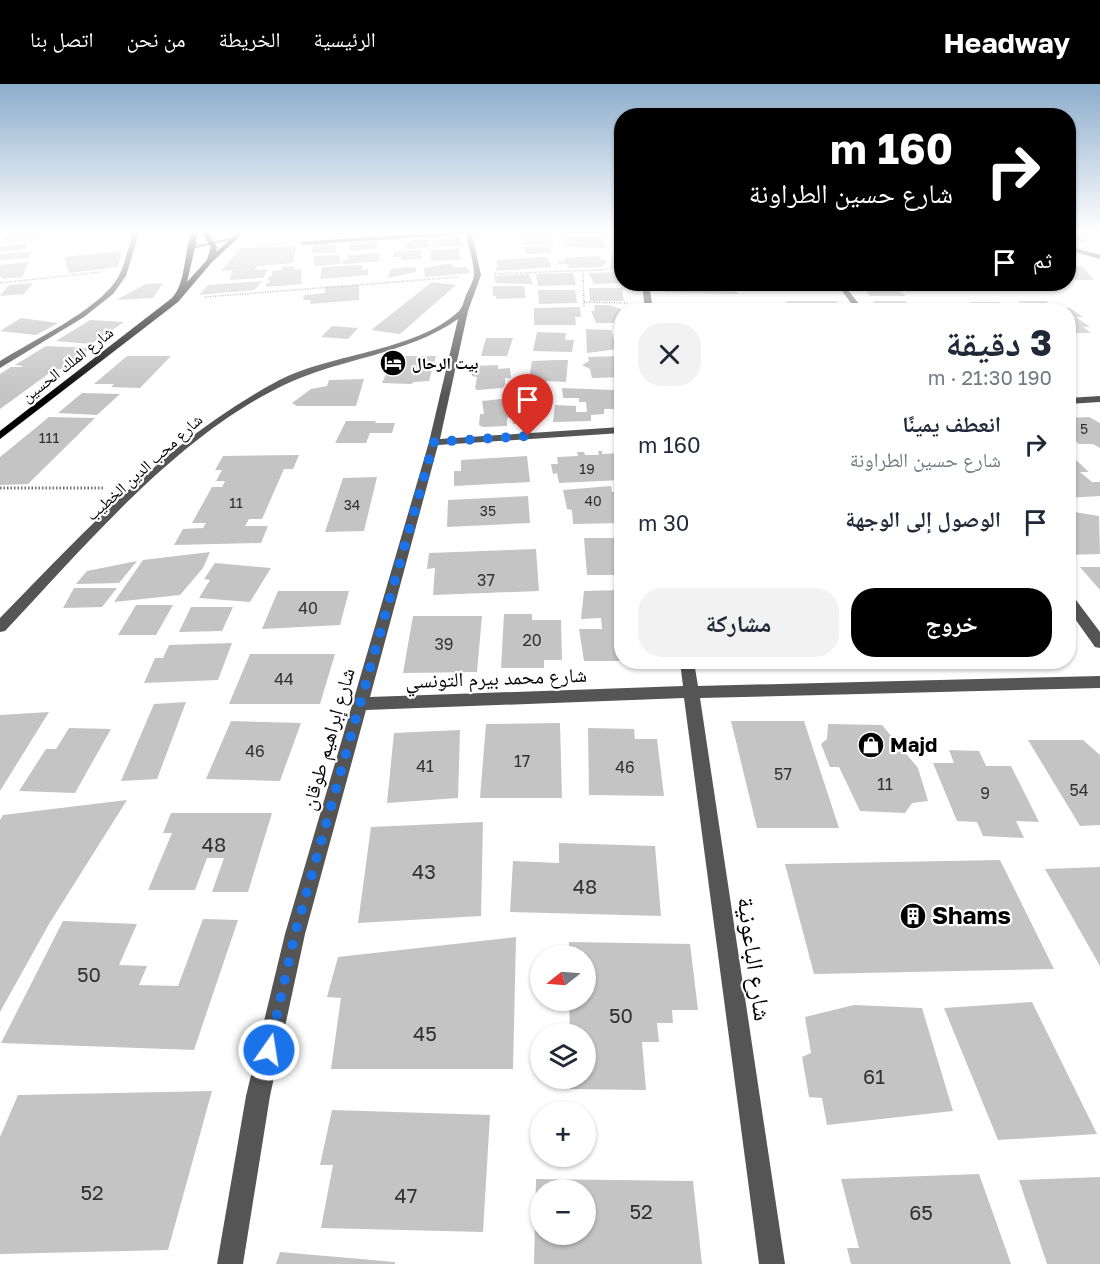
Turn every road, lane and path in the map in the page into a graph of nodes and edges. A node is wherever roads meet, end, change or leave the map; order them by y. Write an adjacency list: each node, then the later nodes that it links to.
1 (117, 285): 12 (street)
2 (181, 285): 8 (main road)
3 (188, 285): 8 (main road, شارع الملك الحسين)
4 (334, 285): 8 (path)
5 (474, 285): 11 (street, شارع إبراهيم طوقان)
6 (583, 285): 10 (path)
7 (845, 291): 9 (street)
8 (178, 296): 16 (main road, شارع الملك الحسين)
9 (855, 303)
10 (614, 305)
11 (464, 311): 17 (street, شارع إبراهيم طوقان); 19 (street, شارع محب الدين الخطيب)
12 (0, 365)
13 (1100, 399): 14 (street)
14 (1076, 400)
15 (614, 430): 17 (street)
16 (0, 436)
17 (434, 442): 26 (street, شارع إبراهيم طوقان)
18 (0, 488): 19 (path)
19 (138, 489): 21 (street, شارع محب الدين الخطيب)
20 (1076, 610): 22 (street)
21 (0, 627)
22 (1100, 643)
23 (688, 669): 25 (street, شارع الباعونية)
24 (1100, 682): 25 (street, شارع محمد بيرم التونسي)
25 (690, 692): 26 (street, شارع محمد بيرم التونسي); 28 (street, شارع الباعونية)
26 (361, 704): 27 (street, شارع إبراهيم طوقان)
27 (230, 1264)
28 (772, 1264)

